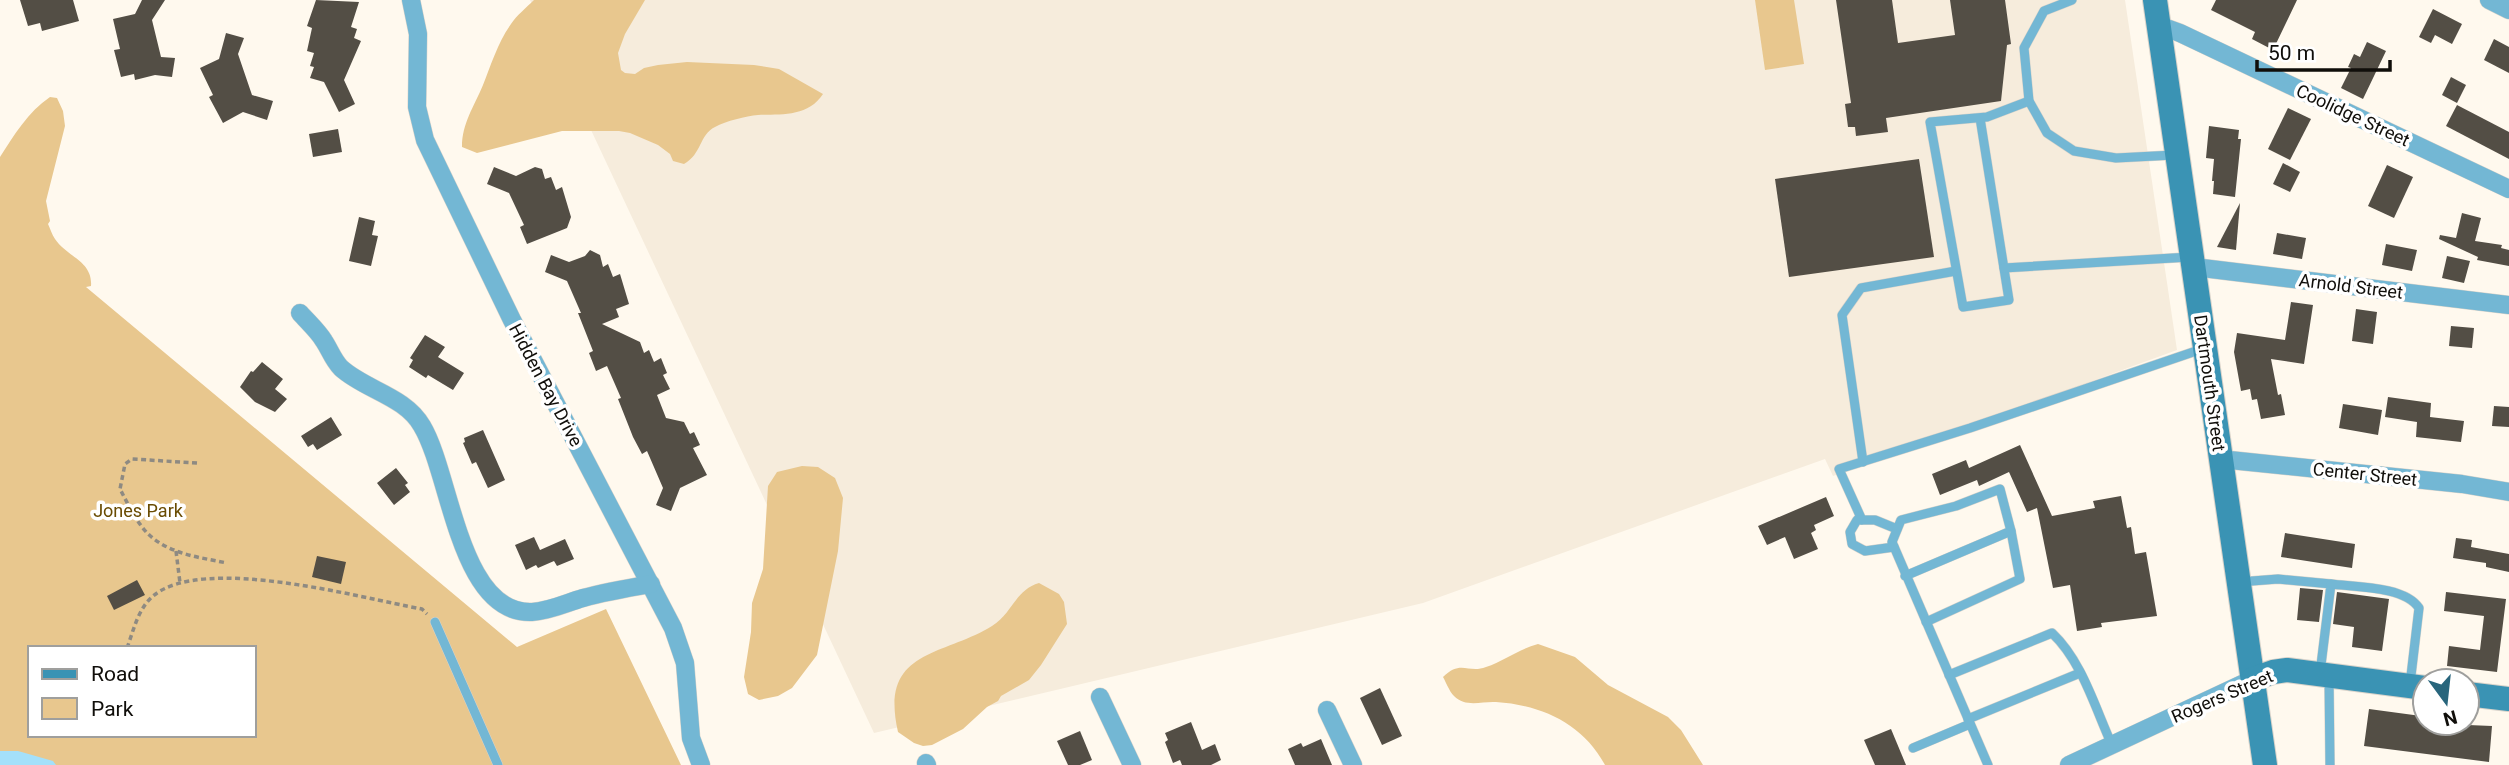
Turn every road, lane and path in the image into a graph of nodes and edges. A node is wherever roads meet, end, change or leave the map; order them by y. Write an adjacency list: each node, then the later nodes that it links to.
1 (411, 0): 30 (street, Hidden Bay Drive)
2 (2072, 0): 7 (lane)
3 (2155, 0): 6 (main road, Dartmouth Street)
4 (2489, 0): 5 (street)
5 (2509, 10)
6 (2158, 25): 9 (main road, Dartmouth Street); 10 (street, Coolidge Street)
7 (2029, 101): 8 (lane); 9 (lane)
8 (1983, 117): 12 (lane); 13 (lane)
9 (2177, 155): 11 (main road, Dartmouth Street)
10 (2509, 189)
11 (2193, 262): 12 (lane); 14 (street, Arnold Street); 16 (main road, Dartmouth Street)
12 (2004, 268): 13 (lane)
13 (1956, 271): 18 (lane)
14 (2509, 305)
15 (300, 313): 30 (street)
16 (2204, 349): 17 (main road, Dartmouth Street); 18 (lane)
17 (2220, 459): 20 (street, Center Street); 28 (main road, Dartmouth Street)
18 (1863, 462): 21 (lane)
19 (197, 463): 25 (path)
20 (2509, 492)
21 (1862, 520): 22 (lane); 24 (lane)
22 (1898, 529): 23 (lane); 24 (lane)
23 (2011, 531): 27 (lane); 33 (lane)
24 (1894, 547): 27 (lane)
25 (177, 551): 26 (path); 29 (path)
26 (227, 563)
27 (1906, 576): 33 (lane)
28 (2238, 582): 31 (lane); 39 (main road, Dartmouth Street)
29 (180, 583): 32 (path); 34 (path)
30 (651, 584): 49 (street, Hidden Bay Drive)
31 (2331, 584): 35 (lane); 38 (lane)
32 (435, 622): 48 (lane)
33 (1926, 622): 37 (lane)
34 (128, 646)
35 (2418, 667)
36 (2080, 673): 37 (lane); 45 (lane); 46 (lane)
37 (1950, 675): 45 (lane)
38 (2324, 675): 39 (main road, Rogers Street); 40 (main road, Rogers Street); 55 (lane)
39 (2253, 679): 46 (street, Rogers Street); 54 (main road, Dartmouth Street)
40 (2411, 686)
41 (2481, 696): 43 (main road)
42 (1100, 697): 50 (street)
43 (2509, 699)
44 (1327, 710): 51 (street)
45 (1969, 721): 47 (lane); 52 (lane)
46 (2112, 745): 53 (street, Rogers Street)
47 (1913, 748)
48 (498, 765)
49 (701, 765)
50 (1132, 765)
51 (1353, 765)
52 (1988, 765)
53 (2069, 765)
54 (2265, 765)
55 (2329, 765)

